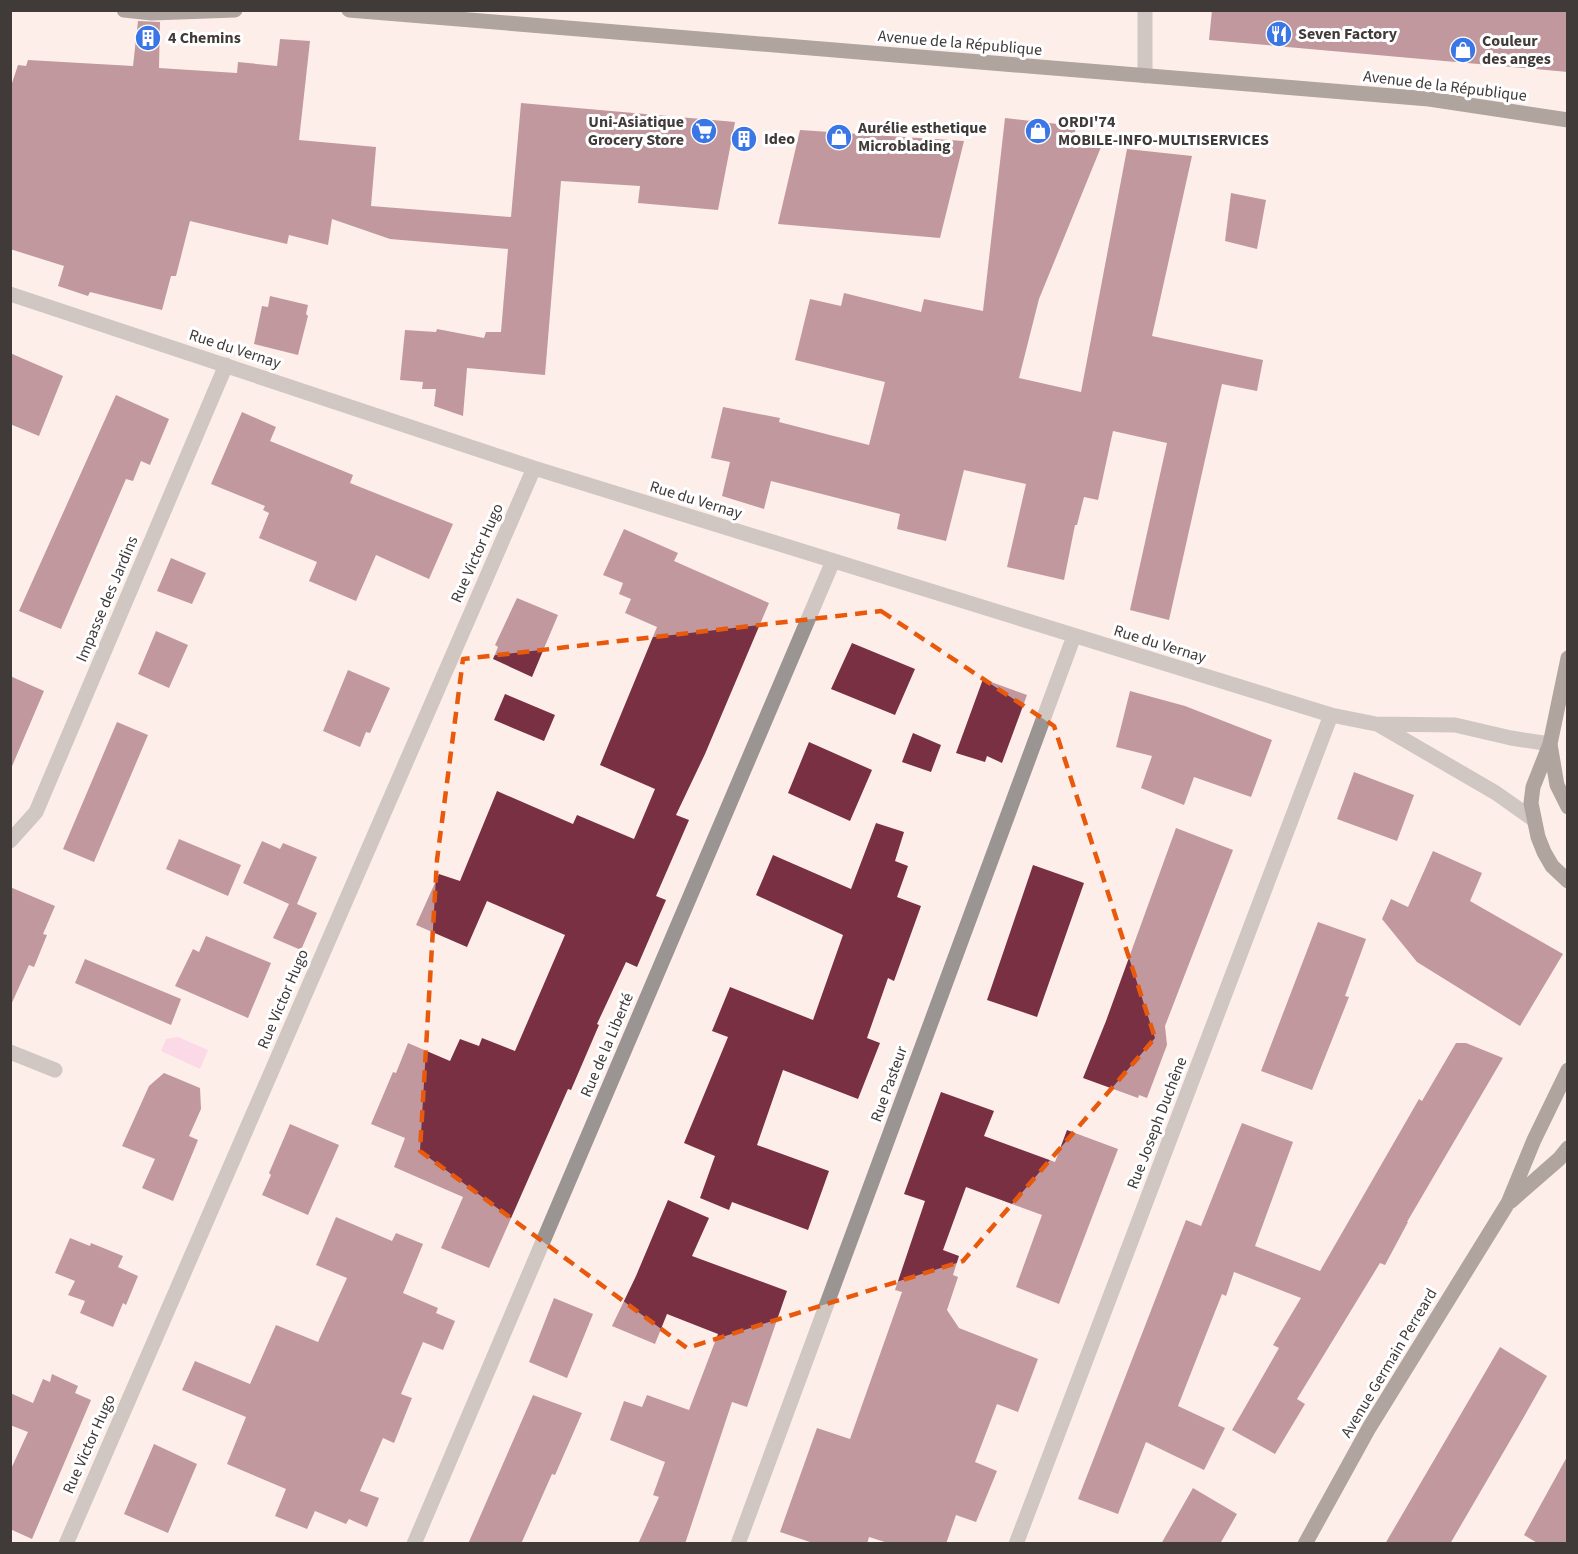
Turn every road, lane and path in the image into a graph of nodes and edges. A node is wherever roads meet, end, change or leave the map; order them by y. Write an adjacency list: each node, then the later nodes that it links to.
1 (124, 10): 5 (main road)
2 (235, 10): 5 (main road)
3 (349, 10): 6 (main road, Avenue de la République)
4 (1145, 10): 6 (street)
5 (152, 12)
6 (1145, 76): 7 (main road, Avenue de la République)
7 (1568, 120)
8 (10, 294): 9 (street, Rue du Vernay)
9 (226, 365): 10 (street, Rue du Vernay); 19 (street, Impasse des Jardins)
10 (534, 468): 11 (street, Rue du Vernay); 26 (street, Rue Victor Hugo)
11 (833, 561): 12 (street, Rue du Vernay); 27 (street, Rue de la Liberté)
12 (1074, 636): 14 (street, Rue du Vernay); 28 (street, Rue Pasteur)
13 (1568, 658): 16 (main road)
14 (1331, 715): 15 (street, Rue du Vernay); 29 (street, Rue Joseph Duchêne)
15 (1376, 724): 16 (street, Rue du Vernay); 18 (street, Rue du Vernay)
16 (1550, 744): 17 (main road); 18 (main road)
17 (1568, 807)
18 (1534, 820): 20 (main road)
19 (10, 841)
20 (1568, 881)
21 (10, 1052): 22 (street)
22 (55, 1070)
23 (1568, 1070): 25 (main road, Avenue Germain Perreard)
24 (1568, 1148): 25 (main road, Avenue Germain Perreard)
25 (1508, 1203): 30 (main road, Avenue Germain Perreard)
26 (66, 1544)
27 (414, 1544)
28 (738, 1544)
29 (1016, 1544)
30 (1305, 1544)

